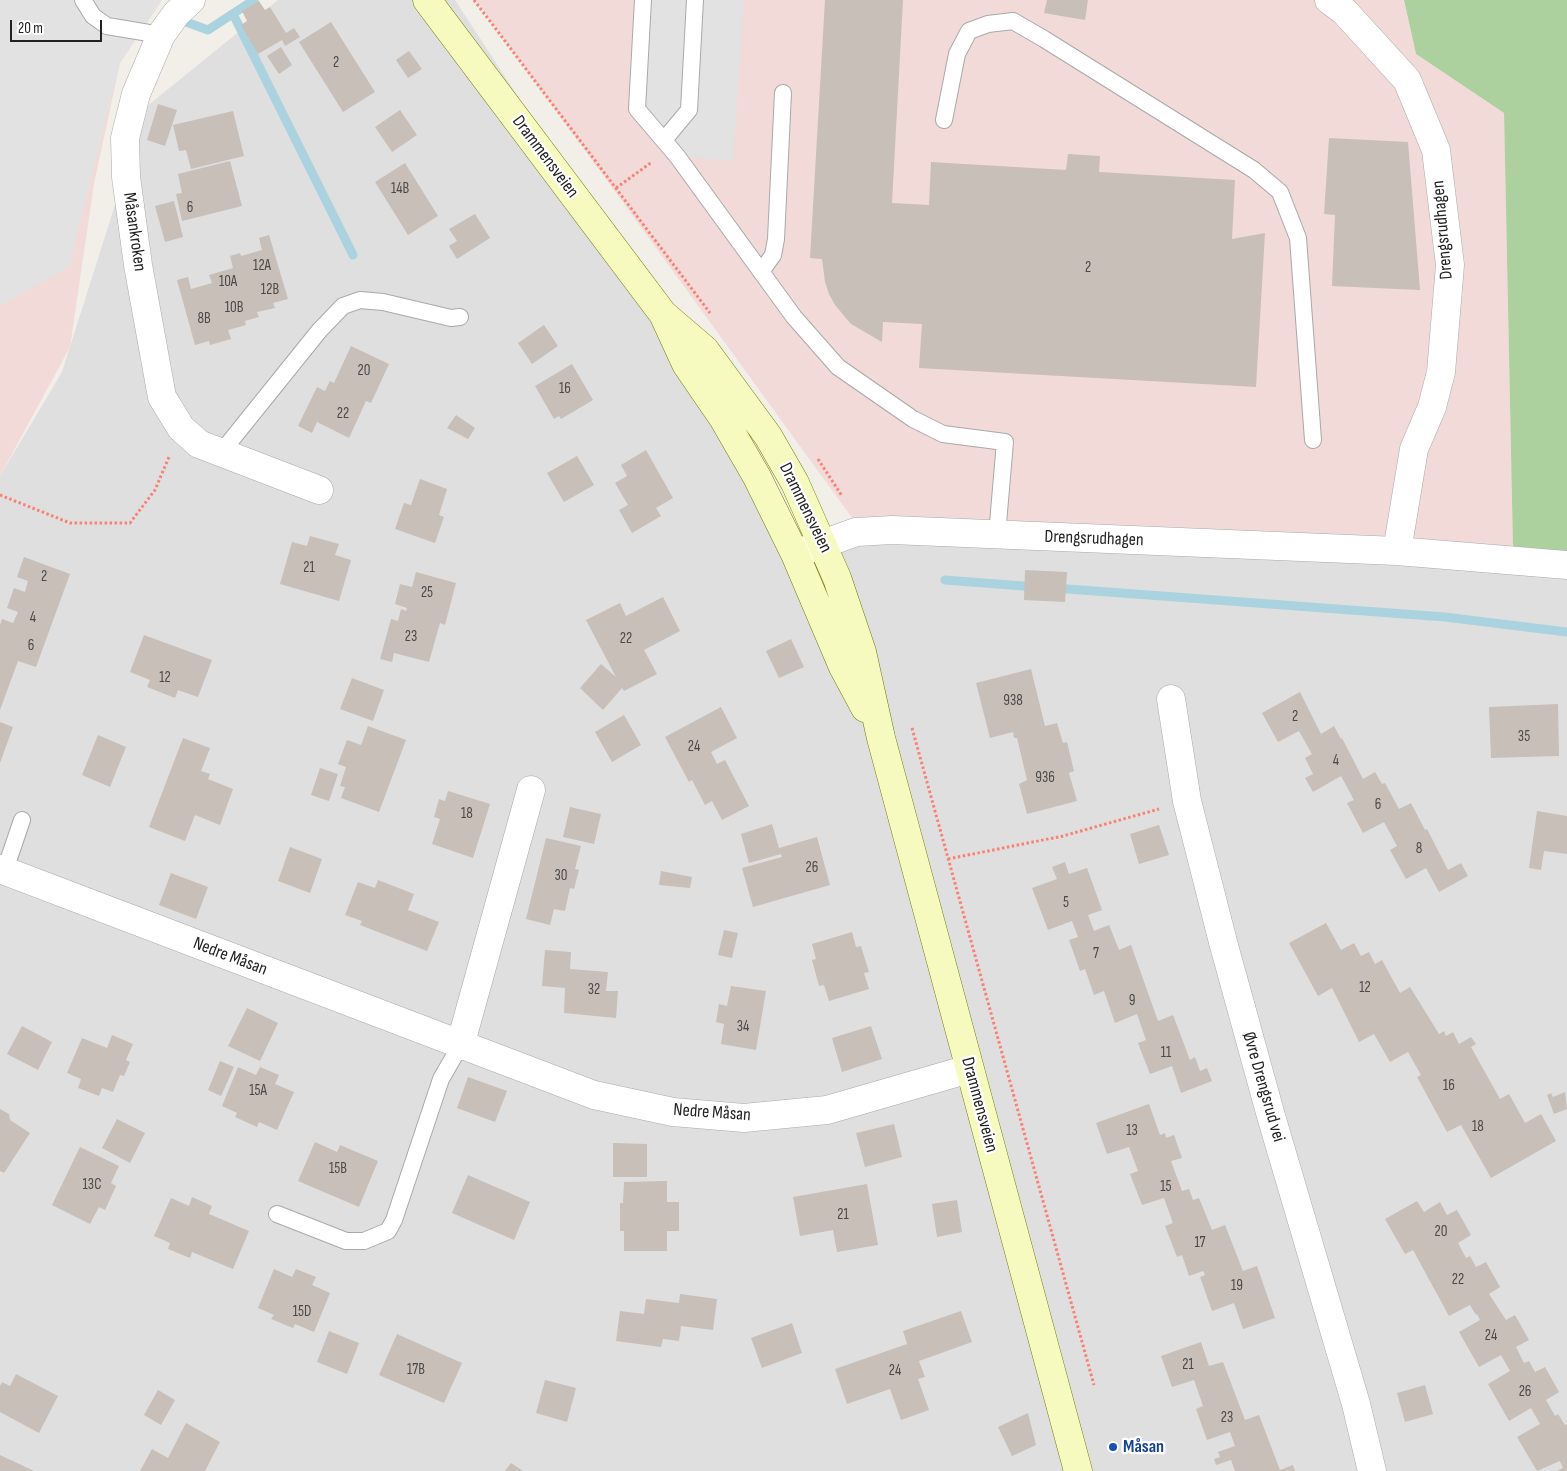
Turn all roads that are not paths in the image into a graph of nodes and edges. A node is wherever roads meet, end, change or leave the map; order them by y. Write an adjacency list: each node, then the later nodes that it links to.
1 (83, 0): 7 (lane)
2 (191, 0): 7 (street, Måsankroken)
3 (427, 0): 12 (main road, Drammensveien)
4 (642, 0): 10 (lane)
5 (695, 0): 10 (lane)
6 (1329, 0): 19 (street, Drengsrudhagen)
7 (161, 36): 15 (street, Måsankroken)
8 (783, 93): 11 (lane)
9 (944, 120): 14 (lane)
10 (667, 144): 11 (lane)
11 (761, 272): 17 (lane)
12 (663, 314): 18 (main road, Drammensveien); 20 (main road, Drammensveien)
13 (460, 317): 15 (lane)
14 (1313, 440)
15 (220, 454): 16 (street, Måsankroken)
16 (319, 490)
17 (997, 535): 18 (street, Drengsrudhagen); 19 (street, Drengsrudhagen)
18 (822, 543): 20 (street, Drengsrudhagen); 23 (main road, Drammensveien)
19 (1397, 551): 21 (street, Drengsrudhagen)
20 (795, 554): 23 (main road, Drammensveien)
21 (1567, 565)
22 (1171, 699): 31 (street, Øvre Drengsrud vei)
23 (881, 738): 28 (main road, Drammensveien)
24 (531, 790): 27 (street)
25 (22, 820): 26 (lane)
26 (2, 869): 27 (street, Nedre Måsan)
27 (460, 1046): 28 (street, Nedre Måsan); 29 (lane)
28 (969, 1069): 30 (main road, Drammensveien)
29 (277, 1214)
30 (1078, 1471)
31 (1372, 1471)

